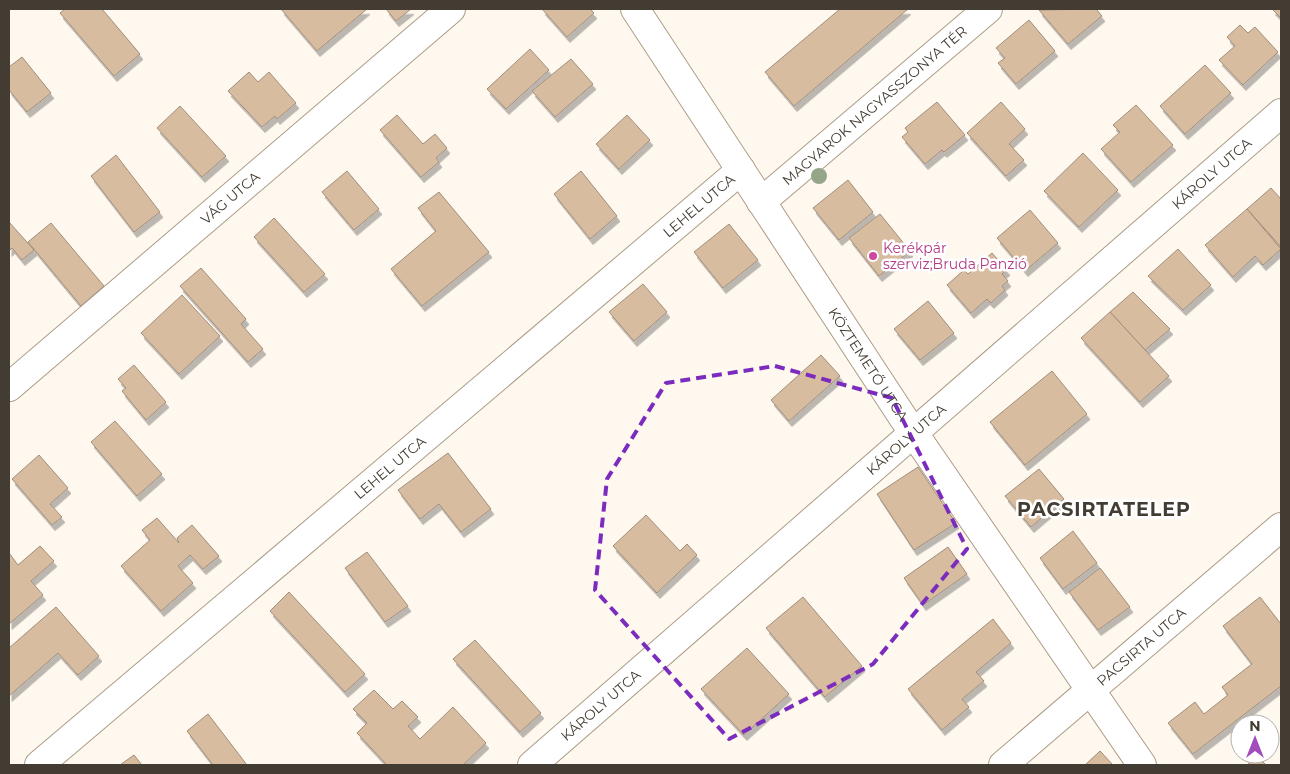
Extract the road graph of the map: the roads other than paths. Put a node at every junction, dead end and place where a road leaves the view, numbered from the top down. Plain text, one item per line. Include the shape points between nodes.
1 (451, 9) edge
2 (635, 9) edge
3 (988, 9) edge
4 (1281, 113) edge
5 (740, 170) junction
6 (761, 202) junction
7 (9, 387) edge
8 (914, 434) junction
9 (1281, 527) edge
10 (1091, 689) junction
11 (39, 765) edge
12 (532, 765) edge
13 (1003, 765) edge
14 (1142, 765) edge

1 - 7 street, VÁG UTCA
2 - 5 street, KÖZTEMETŐ UTCA
3 - 6 street, MAGYAROK NAGYASSZONYA TÉR
4 - 8 street, KÁROLY UTCA
5 - 6 street, KÖZTEMETŐ UTCA
5 - 11 street, LEHEL UTCA
6 - 8 street, KÖZTEMETŐ UTCA
8 - 10 street, KÖZTEMETŐ UTCA
8 - 12 street, KÁROLY UTCA
9 - 10 street, PACSIRTA UTCA
10 - 13 street, PACSIRTA UTCA
10 - 14 street, KÖZTEMETŐ UTCA

